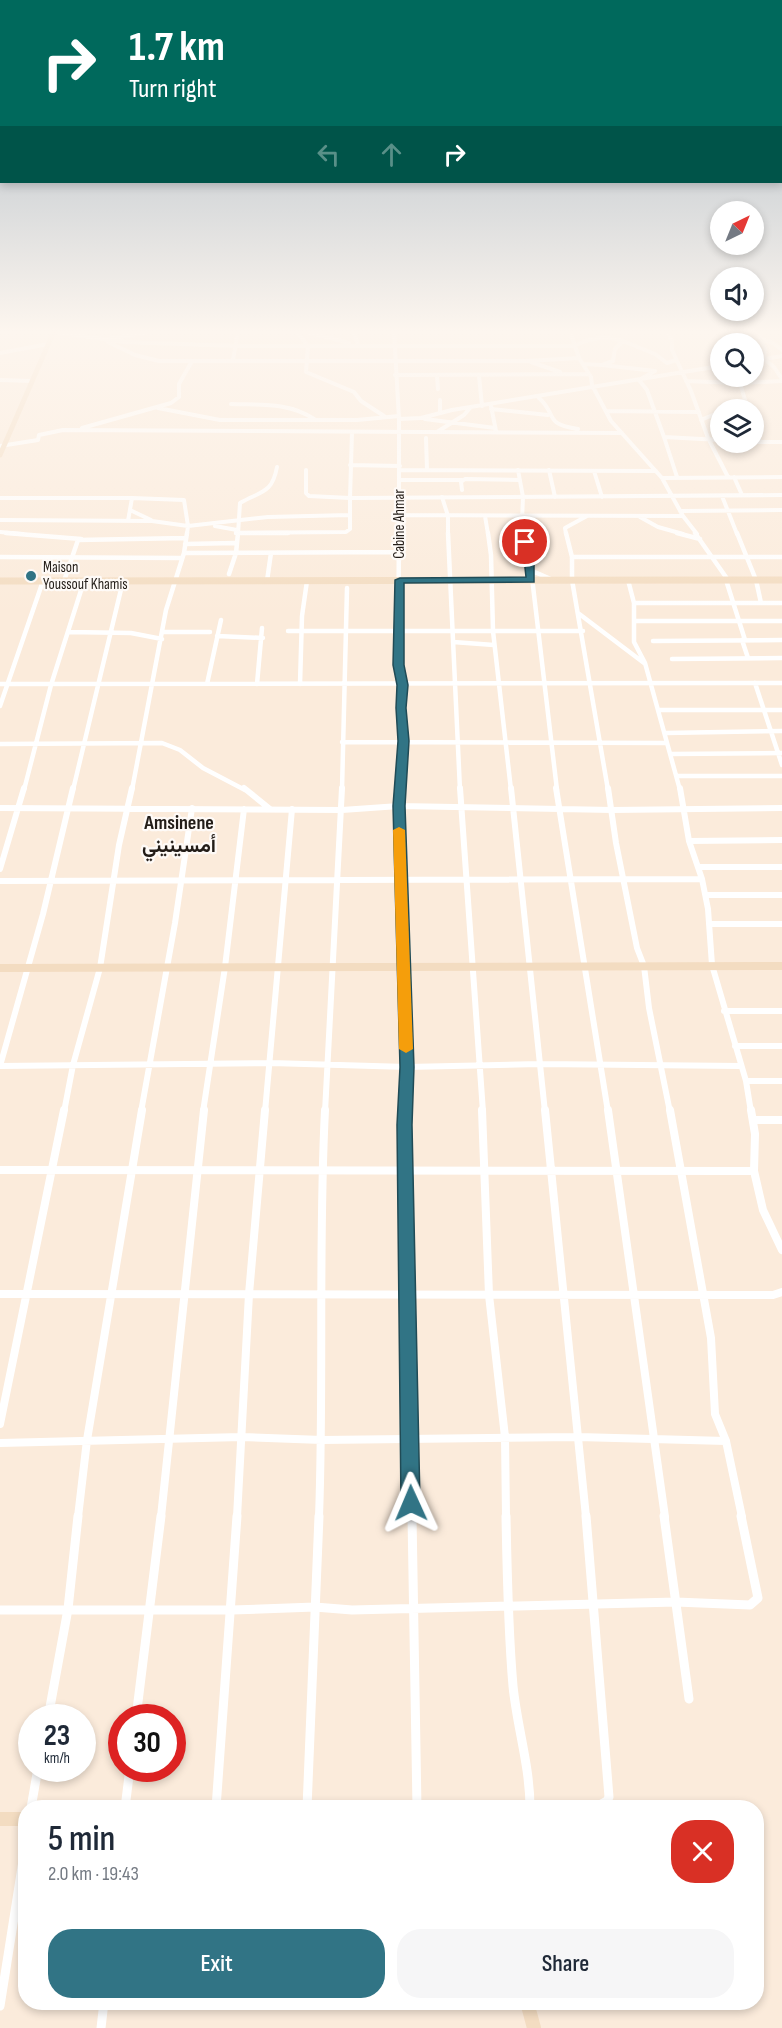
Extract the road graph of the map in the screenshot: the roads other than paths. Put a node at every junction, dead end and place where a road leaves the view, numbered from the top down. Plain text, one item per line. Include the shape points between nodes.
1 (11, 426) edge
2 (92, 426) edge
3 (399, 426) edge
4 (444, 426) edge
5 (465, 426) edge
6 (495, 426) edge
7 (564, 426) edge
8 (615, 426) edge
9 (660, 426) edge
10 (703, 426) edge
11 (76, 430) junction
12 (496, 430) junction
13 (352, 432) junction
14 (399, 432) junction
15 (437, 432) junction
16 (596, 432) junction
17 (622, 433) junction
18 (664, 437) junction
19 (426, 438) dead end
20 (708, 438) junction
21 (764, 442) edge
22 (782, 442) edge
23 (2, 445) edge
24 (0, 455) edge
25 (350, 465) junction
26 (277, 467) dead end
27 (400, 468) junction
28 (306, 470) dead end
29 (427, 470) junction
30 (518, 470) junction
31 (549, 470) junction
32 (594, 471) junction
33 (656, 471) junction
34 (662, 477) junction
35 (676, 477) junction
36 (731, 477) junction
37 (782, 477) edge
38 (400, 480) junction
39 (462, 480) junction
40 (520, 480) junction
41 (462, 490) dead end
42 (742, 495) junction
43 (782, 495) edge
44 (673, 496) junction
45 (722, 496) junction
46 (442, 497) junction
47 (523, 497) junction
48 (555, 497) junction
49 (602, 497) junction
50 (0, 498) edge
51 (132, 498) junction
52 (350, 498) junction
53 (398, 498) junction
54 (130, 510) junction
55 (782, 510) edge
56 (680, 511) junction
57 (729, 511) junction
58 (399, 514) junction
59 (522, 515) junction
60 (561, 515) junction
61 (588, 515) junction
62 (350, 516) junction
63 (448, 516) junction
64 (485, 516) junction
65 (639, 516) junction
66 (683, 516) junction
67 (0, 520) edge
68 (128, 521) junction
69 (152, 521) junction
70 (237, 522) junction
71 (212, 524) junction
72 (188, 526) junction
73 (565, 528) junction
74 (0, 532) edge
75 (236, 532) junction
76 (82, 539) junction
77 (701, 539) junction
78 (186, 541) junction
79 (235, 543) dead end
80 (398, 552) junction
81 (184, 553) junction
82 (236, 553) junction
83 (271, 553) junction
84 (712, 555) junction
85 (0, 557) edge
86 (572, 557) junction
87 (746, 557) junction
88 (782, 557) edge
89 (74, 558) junction
90 (182, 558) junction
91 (530, 570) junction
92 (229, 574) dead end
93 (400, 580) junction
94 (448, 580) junction
95 (490, 580) junction
96 (531, 580) junction
97 (554, 580) junction
98 (572, 580) junction
99 (628, 580) junction
100 (727, 580) junction
101 (756, 580) junction
102 (782, 580) edge
103 (0, 581) edge
104 (43, 581) junction
105 (64, 581) junction
106 (84, 581) junction
107 (123, 581) junction
108 (175, 581) junction
109 (267, 581) junction
110 (307, 581) junction
111 (347, 588) dead end
112 (634, 603) junction
113 (732, 603) junction
114 (761, 603) junction
115 (782, 603) edge
116 (578, 612) junction
117 (221, 620) dead end
118 (634, 621) junction
119 (738, 621) junction
120 (782, 621) edge
121 (262, 628) dead end
122 (398, 631) junction
123 (493, 631) junction
124 (537, 631) junction
125 (583, 631) junction
126 (68, 632) junction
127 (164, 632) junction
128 (210, 632) dead end
129 (288, 632) dead end
130 (301, 632) junction
131 (346, 632) junction
132 (453, 632) junction
133 (111, 634) junction
134 (217, 636) junction
135 (263, 638) junction
136 (162, 639) junction
137 (653, 640) dead end
138 (744, 640) junction
139 (782, 640) edge
140 (453, 642) junction
141 (494, 645) junction
142 (748, 658) junction
143 (782, 658) edge
144 (672, 659) dead end
145 (645, 663) junction
146 (755, 683) junction
147 (782, 683) edge
148 (3, 684) edge
149 (97, 684) junction
150 (152, 684) junction
151 (207, 684) junction
152 (257, 684) junction
153 (291, 684) junction
154 (300, 684) junction
155 (457, 684) junction
156 (500, 684) junction
157 (545, 684) junction
158 (591, 684) junction
159 (651, 684) junction
160 (51, 685) junction
161 (345, 685) junction
162 (402, 685) junction
163 (0, 706) edge
164 (658, 710) junction
165 (764, 710) junction
166 (782, 710) edge
167 (771, 731) junction
168 (782, 731) edge
169 (666, 733) junction
170 (403, 741) junction
171 (601, 741) junction
172 (342, 742) junction
173 (458, 742) junction
174 (506, 742) junction
175 (550, 742) junction
176 (141, 743) junction
177 (667, 743) junction
178 (0, 744) edge
179 (37, 744) junction
180 (83, 744) junction
181 (780, 753) edge
182 (671, 754) junction
183 (782, 765) edge
184 (678, 776) junction
185 (782, 776) edge
186 (399, 806) junction
187 (461, 807) junction
188 (0, 808) edge
189 (192, 808) junction
190 (512, 808) junction
191 (782, 808) edge
192 (18, 809) junction
193 (68, 809) junction
194 (244, 809) junction
195 (271, 809) junction
196 (292, 809) junction
197 (561, 809) junction
198 (684, 809) junction
199 (128, 810) junction
200 (342, 810) junction
201 (612, 810) junction
202 (782, 840) edge
203 (689, 841) junction
204 (699, 867) junction
205 (782, 867) edge
206 (0, 869) edge
207 (401, 879) junction
208 (466, 879) junction
209 (520, 879) junction
210 (572, 879) junction
211 (623, 879) junction
212 (702, 879) junction
213 (0, 880) edge
214 (114, 880) junction
215 (181, 880) junction
216 (235, 880) junction
217 (286, 880) junction
218 (338, 880) junction
219 (50, 881) junction
220 (706, 895) junction
221 (782, 895) edge
222 (709, 924) junction
223 (782, 924) edge
224 (404, 965) junction
225 (474, 965) junction
226 (531, 965) junction
227 (585, 965) junction
228 (712, 965) junction
229 (644, 966) junction
230 (782, 966) edge
231 (167, 967) junction
232 (225, 967) junction
233 (279, 967) junction
234 (334, 967) junction
235 (0, 968) edge
236 (28, 968) junction
237 (100, 968) junction
238 (724, 1011) junction
239 (782, 1011) edge
240 (735, 1046) junction
241 (782, 1046) edge
242 (149, 1064) junction
243 (271, 1064) junction
244 (329, 1064) junction
245 (539, 1064) junction
246 (601, 1064) junction
247 (661, 1064) junction
248 (73, 1065) junction
249 (209, 1065) junction
250 (0, 1066) edge
251 (479, 1066) junction
252 (741, 1066) junction
253 (407, 1067) junction
254 (746, 1081) junction
255 (782, 1081) edge
256 (753, 1120) junction
257 (782, 1120) edge
258 (52, 1169) junction
259 (131, 1169) junction
260 (406, 1169) junction
261 (0, 1170) edge
262 (196, 1170) junction
263 (486, 1170) junction
264 (552, 1170) junction
265 (260, 1171) junction
266 (322, 1171) junction
267 (618, 1171) junction
268 (754, 1171) junction
269 (683, 1172) junction
270 (782, 1250) edge
271 (782, 1292) edge
272 (0, 1294) edge
273 (184, 1294) junction
274 (249, 1294) junction
275 (320, 1294) junction
276 (489, 1294) junction
277 (27, 1295) junction
278 (407, 1295) junction
279 (110, 1296) junction
280 (565, 1296) junction
281 (634, 1296) junction
282 (704, 1296) junction
283 (0, 1424) edge
284 (242, 1437) junction
285 (505, 1437) junction
286 (578, 1437) junction
287 (171, 1438) junction
288 (654, 1438) junction
289 (87, 1440) junction
290 (322, 1440) junction
291 (410, 1440) junction
292 (726, 1441) junction
293 (0, 1443) edge
294 (676, 1602) junction
295 (595, 1604) junction
296 (315, 1607) junction
297 (508, 1607) junction
298 (68, 1609) junction
299 (150, 1609) junction
300 (412, 1609) junction
301 (0, 1610) edge
302 (232, 1610) junction
303 (689, 1699) dead end
304 (51, 1704) edge
305 (138, 1704) edge
306 (36, 1782) edge
307 (128, 1782) edge
308 (32, 1800) edge
309 (126, 1800) edge
310 (217, 1800) edge
311 (307, 1800) edge
312 (417, 1800) edge
313 (530, 1800) edge
314 (606, 1800) edge
315 (0, 1819) edge
316 (18, 1819) edge
317 (18, 1892) edge
318 (0, 2006) edge
319 (103, 2010) edge
320 (529, 2010) edge
321 (101, 2028) edge
322 (534, 2028) edge

1 - 23 street
2 - 11 street
3 - 14 street, Cabine Ahmar
4 - 15 street
5 - 12 street
6 - 12 street
7 - 16 street
8 - 17 street
9 - 18 street
10 - 20 street
11 - 13 street
11 - 23 street via 56,430 39,435 38,440
12 - 15 street
12 - 16 street
13 - 14 street
13 - 25 street
14 - 15 street
14 - 27 street, Cabine Ahmar
16 - 17 street
17 - 33 street
18 - 20 street
18 - 35 street
19 - 29 street
20 - 36 street
21 - 22 street
23 - 24 street
25 - 27 street
25 - 52 street
26 - 70 street via 276,478 265,493 240,503
27 - 29 street
27 - 38 street, Cabine Ahmar
28 - 52 street via 309,496
29 - 30 street
30 - 31 street
30 - 40 street
31 - 32 street
31 - 48 street
32 - 33 street
32 - 49 street
33 - 34 street
34 - 35 street
34 - 44 street
35 - 36 street
36 - 37 street
36 - 42 street
38 - 39 street
38 - 53 street, Cabine Ahmar
39 - 40 street
39 - 41 street
40 - 47 street
42 - 43 street
42 - 45 street
44 - 45 street
44 - 49 street
44 - 56 street
45 - 57 street
46 - 47 street
46 - 53 street
46 - 63 street
47 - 48 street
47 - 59 street
48 - 49 street
50 - 51 street
51 - 54 street
51 - 72 street via 184,500
52 - 53 street
52 - 62 street
53 - 58 street, Cabine Ahmar
54 - 68 street
54 - 69 street
55 - 57 street
56 - 57 street
56 - 66 street
57 - 87 street
58 - 63 street
58 - 80 street, Cabine Ahmar
59 - 60 street
59 - 64 street
59 - 91 street
60 - 61 street
60 - 73 street
61 - 65 street
61 - 73 street
62 - 70 street via 268,517
62 - 75 street via 350,529 346,532
63 - 64 street
63 - 94 street
64 - 95 street
65 - 66 street
65 - 77 street via 658,527
66 - 77 street
67 - 68 street
68 - 69 street
69 - 72 street
70 - 71 street
70 - 75 street
71 - 72 street
71 - 75 street
72 - 78 street
73 - 86 street
74 - 76 street
75 - 82 street
76 - 78 street
76 - 89 street via 76,541
77 - 84 street
78 - 79 street
78 - 81 street
80 - 83 street
80 - 93 street, Cabine Ahmar
81 - 82 street
81 - 90 street
82 - 83 street
82 - 92 street
83 - 109 street
84 - 86 street
84 - 87 street
84 - 100 street
85 - 89 street
86 - 98 street
87 - 88 street
87 - 101 street
89 - 90 street
89 - 105 street
90 - 108 street
91 - 96 street
91 - 97 street
93 - 94 street
93 - 110 street
93 - 122 street, Cabine Ahmar
94 - 95 street
94 - 132 street
95 - 96 street
95 - 123 street
96 - 97 street
96 - 124 street
97 - 98 street
98 - 99 street
98 - 116 street
99 - 100 street
99 - 112 street
100 - 101 street
100 - 113 street
101 - 102 street
101 - 114 street
103 - 104 street
104 - 105 street
104 - 148 street
105 - 106 street
106 - 107 street
106 - 126 street
107 - 108 street
107 - 133 street
108 - 109 street
108 - 127 street
109 - 110 street
110 - 130 street
111 - 131 street
112 - 113 street
112 - 118 street
113 - 114 street
113 - 119 street
114 - 115 street
116 - 125 street
116 - 145 street
117 - 134 street
118 - 119 street
118 - 145 street via 634,642
119 - 120 street
119 - 138 street
121 - 135 street
122 - 131 street
122 - 132 street
122 - 162 street, Cabine Ahmar
123 - 124 street
123 - 132 street
123 - 141 street
124 - 125 street
124 - 157 street
125 - 158 street
126 - 133 street
126 - 160 street
127 - 128 street
127 - 136 street
129 - 130 street
130 - 131 street
130 - 154 street
131 - 161 street
132 - 140 street
133 - 136 street via 143,634
133 - 149 street
134 - 135 street
134 - 151 street
135 - 152 street
136 - 150 street
137 - 138 street
138 - 139 street
138 - 142 street
140 - 141 street
140 - 155 street
141 - 156 street
142 - 143 street
142 - 144 street
145 - 159 street
146 - 147 street
146 - 159 street
146 - 165 street
148 - 160 street
148 - 163 street
149 - 150 street
149 - 160 street
149 - 180 street
150 - 151 street
150 - 176 street
151 - 152 street
152 - 153 street
153 - 154 street
153 - 161 street
154 - 161 street
155 - 156 street
155 - 162 street
155 - 173 street
156 - 157 street
156 - 174 street
157 - 158 street
157 - 175 street
158 - 159 street
158 - 171 street
159 - 164 street
160 - 179 street
161 - 162 street
161 - 172 street
162 - 170 street, Cabine Ahmar
164 - 165 street
164 - 169 street
165 - 166 street
165 - 167 street
167 - 168 street
167 - 169 street
167 - 181 street
169 - 177 street
170 - 172 street
170 - 173 street
170 - 186 street, Cabine Ahmar
171 - 175 street
171 - 177 street
171 - 201 street
172 - 200 street
173 - 174 street
173 - 187 street
174 - 175 street
174 - 190 street
175 - 197 street
176 - 180 street
176 - 195 street via 162,743 180,750
176 - 199 street
177 - 182 street
178 - 179 street
179 - 180 street
179 - 192 street
180 - 193 street
181 - 182 street
181 - 183 street
182 - 184 street
184 - 185 street
184 - 198 street
186 - 187 street
186 - 200 street
186 - 207 street, Cabine Ahmar
187 - 190 street
187 - 208 street
188 - 192 street
189 - 194 street
189 - 199 street
189 - 215 street
190 - 197 street
190 - 209 street
191 - 198 street
192 - 193 street
192 - 206 street
193 - 199 street
193 - 219 street
194 - 195 street
194 - 216 street
195 - 196 street
196 - 200 street
196 - 217 street
197 - 201 street
197 - 210 street
198 - 201 street
198 - 203 street
199 - 214 street
200 - 218 street
201 - 211 street
202 - 203 street
203 - 204 street
204 - 205 street
204 - 212 street
207 - 208 street
207 - 218 street
207 - 224 street, Cabine Ahmar
208 - 209 street
208 - 225 street
209 - 210 street
209 - 226 street
210 - 211 street
210 - 227 street
211 - 212 street
211 - 229 street
212 - 220 street
213 - 219 street
214 - 215 street
214 - 219 street
214 - 237 street
215 - 216 street
215 - 231 street
216 - 217 street
216 - 232 street
217 - 218 street
217 - 233 street
218 - 234 street
219 - 236 street
220 - 221 street
220 - 222 street
222 - 223 street
222 - 228 street
224 - 225 street
224 - 234 street
224 - 253 street, Cabine Ahmar
225 - 226 street
225 - 251 street
226 - 227 street
226 - 245 street
227 - 229 street
227 - 246 street
228 - 229 street
228 - 230 street
228 - 238 street
229 - 247 street
231 - 232 street
231 - 237 street
231 - 242 street
232 - 233 street
232 - 249 street
233 - 234 street
233 - 243 street
234 - 244 street
235 - 236 street
236 - 237 street
236 - 250 street
237 - 248 street
238 - 239 street
238 - 240 street
240 - 241 street
240 - 252 street
242 - 248 street
242 - 249 street
242 - 259 street
243 - 244 street
243 - 249 street
243 - 265 street
244 - 253 street
244 - 266 street
245 - 246 street
245 - 251 street
245 - 264 street
246 - 247 street
246 - 267 street
247 - 252 street
247 - 269 street
248 - 250 street
248 - 258 street
249 - 262 street
251 - 253 street
251 - 263 street
252 - 254 street
253 - 260 street, Cabine Ahmar
254 - 255 street
254 - 256 street
256 - 257 street
256 - 268 street
258 - 259 street
258 - 261 street
258 - 277 street
259 - 262 street
259 - 279 street
260 - 263 street
260 - 266 street
260 - 278 street, Cabine Ahmar
262 - 265 street
262 - 273 street
263 - 264 street
263 - 276 street
264 - 267 street
264 - 280 street
265 - 266 street
265 - 274 street
266 - 275 street
267 - 269 street
267 - 281 street
268 - 269 street
268 - 270 street via 763,1210
269 - 282 street
271 - 282 street
272 - 277 street
273 - 274 street
273 - 279 street
273 - 287 street
274 - 275 street
274 - 284 street
275 - 278 street
275 - 290 street
276 - 278 street
276 - 280 street
276 - 285 street
277 - 279 street
277 - 283 street
278 - 291 street, Cabine Ahmar
279 - 289 street
280 - 281 street
280 - 286 street
281 - 282 street
281 - 288 street
282 - 292 street via 711,1338 715,1414
284 - 287 street
284 - 290 street
284 - 302 street
285 - 286 street
285 - 291 street
285 - 297 street
286 - 288 street
286 - 295 street via 588,1565
287 - 289 street
287 - 299 street
288 - 292 street
288 - 294 street
289 - 293 street
289 - 298 street
290 - 291 street
290 - 296 street
291 - 300 street, Cabine Ahmar
292 - 294 street via 758,1598 750,1605
294 - 295 street
294 - 303 street
295 - 297 street
295 - 314 street via 609,1797
296 - 300 street
296 - 302 street
296 - 311 street
297 - 300 street
297 - 313 street via 513,1688
298 - 299 street
298 - 301 street
298 - 304 street
299 - 302 street
299 - 305 street
300 - 312 street, Cabine Ahmar
302 - 310 street
306 - 308 street
307 - 309 street
315 - 316 street
317 - 318 street
319 - 321 street
320 - 322 street

